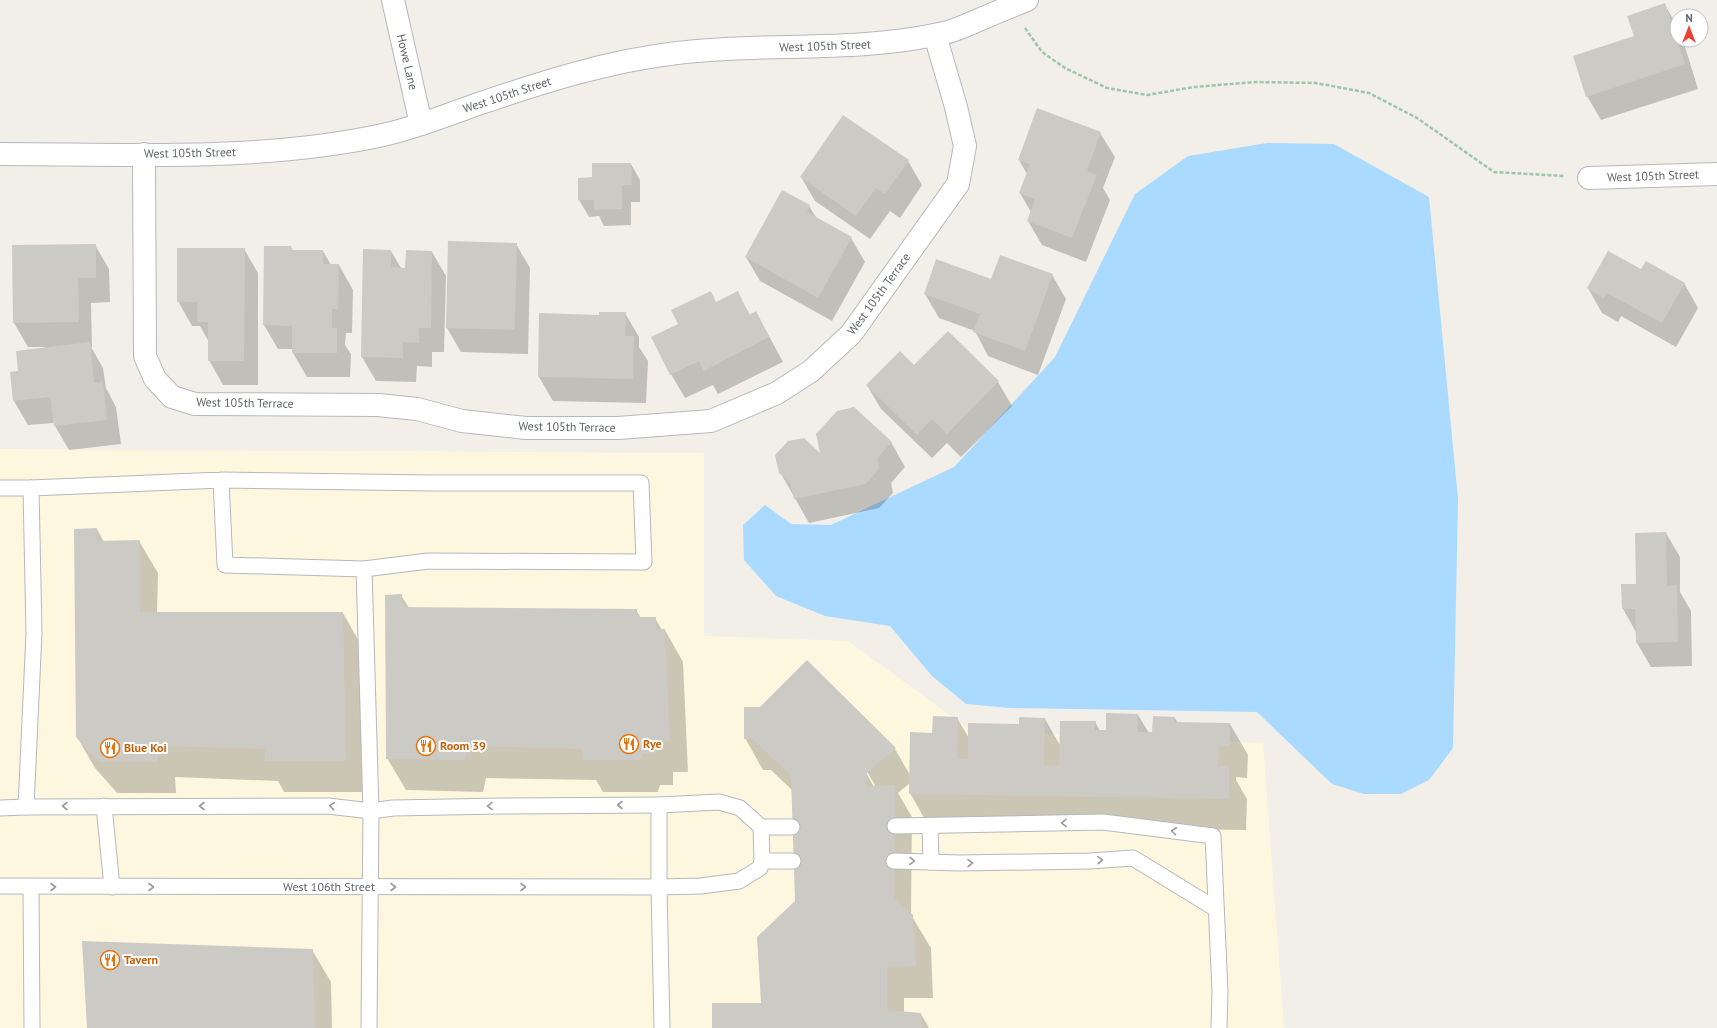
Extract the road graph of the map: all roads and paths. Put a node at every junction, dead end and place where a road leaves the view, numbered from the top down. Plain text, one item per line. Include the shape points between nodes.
1 (393, 0) edge
2 (1018, 4) edge
3 (935, 35) junction
4 (421, 124) junction
5 (0, 154) edge
6 (144, 154) junction
7 (1717, 174) edge
8 (1589, 178) joint
9 (221, 480) junction
10 (0, 488) edge
11 (30, 488) junction
12 (364, 569) junction
13 (659, 805) junction
14 (104, 806) junction
15 (26, 807) junction
16 (0, 808) edge
17 (371, 811) junction
18 (895, 826) dead end
19 (930, 826) junction
20 (761, 827) junction
21 (792, 827) dead end
22 (762, 861) junction
23 (793, 861) dead end
24 (894, 861) dead end
25 (931, 862) junction
26 (0, 886) edge
27 (31, 886) junction
28 (658, 886) junction
29 (112, 887) junction
30 (371, 887) junction
31 (1216, 909) junction
32 (32, 1028) edge
33 (369, 1028) edge
34 (662, 1028) edge
35 (1219, 1028) edge

1 - 4 street, Howe Lane
2 - 3 street, West 105th Street
2 - 8 path via 1042,52 1065,68 1106,88 1147,95 1194,87 1256,82 1316,83 1369,93 1417,118 1494,172
3 - 4 street, West 105th Street via 866,45 678,52 626,61 550,80
3 - 6 street, West 105th Terrace via 965,146 958,184 851,334 811,371 776,393 711,421 618,428 526,428 462,421 417,409 378,405 195,404 172,397 155,379 145,356
4 - 6 street, West 105th Street via 385,135 295,149 204,155
5 - 6 street, West 105th Street
7 - 8 street, West 105th Street
9 - 11 lane
9 - 12 lane via 225,565
9 - 12 lane via 641,483 644,562 428,561
10 - 11 lane
11 - 15 lane via 34,633
12 - 17 lane
13 -> 17 lane via 487,806 393,808
13 - 20 lane via 719,802 740,808
13 - 28 lane
14 -> 15 lane
17 -> 14 lane via 328,806
14 - 29 lane
15 - 16 lane
17 - 30 lane
18 - 19 lane
19 - 25 lane
31 -> 19 lane via 1213,836 1103,822
20 - 21 lane
20 - 22 lane
22 - 23 lane
22 - 28 lane, West 106th Street via 760,868 739,881 701,886
24 -> 25 lane
25 -> 31 lane via 1090,861 1133,858
26 - 27 lane, West 106th Street
27 -> 29 lane, West 106th Street
27 - 32 lane
30 -> 28 lane, West 106th Street
28 - 34 lane
29 -> 30 lane, West 106th Street
30 - 33 lane
31 - 35 lane

